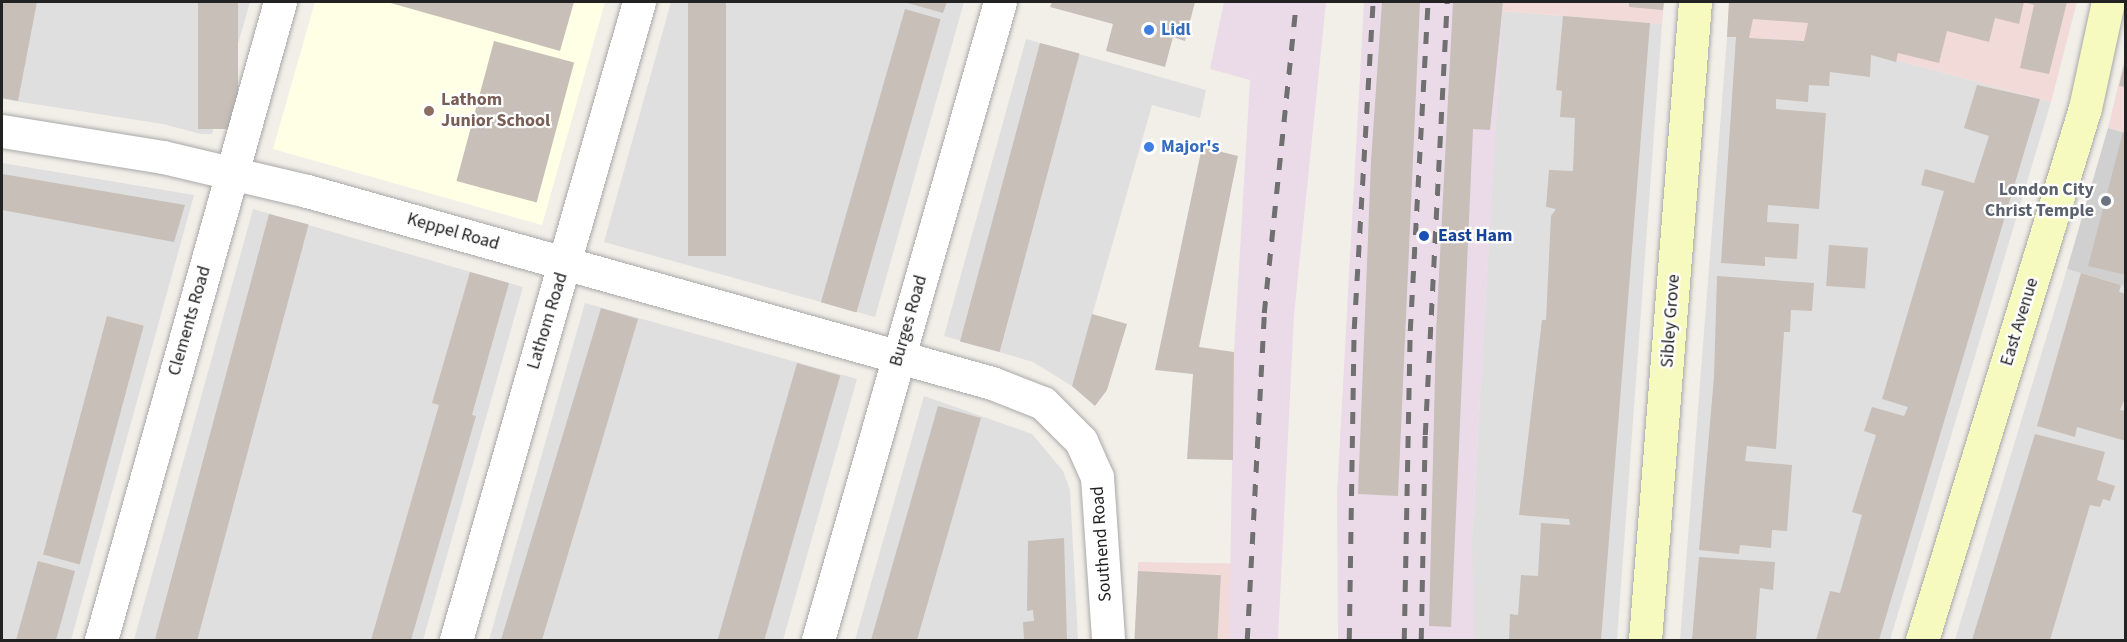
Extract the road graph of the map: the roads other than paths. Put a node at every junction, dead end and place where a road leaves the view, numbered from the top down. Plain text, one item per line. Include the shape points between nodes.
1 (280, 2) edge
2 (639, 2) edge
3 (1000, 2) edge
4 (1695, 2) edge
5 (2108, 2) edge
6 (2, 131) edge
7 (231, 174) junction
8 (565, 264) junction
9 (899, 357) junction
10 (101, 640) edge
11 (456, 640) edge
12 (818, 640) edge
13 (1108, 640) edge
14 (1645, 640) edge
15 (1922, 640) edge

1 - 7 street, Clements Road
2 - 8 street, Lathom Road
3 - 9 street, Burges Road
4 - 14 main road, Sibley Grove
5 - 15 main road, East Avenue via 2084,111
6 - 7 street, Keppel Road via 163,157
7 - 8 street, Keppel Road
7 - 10 street, Clements Road
8 - 9 street, Keppel Road
8 - 11 street, Lathom Road
9 - 12 street, Burges Road
9 - 13 street, Southend Road via 992,383 1042,403 1081,441 1097,477

